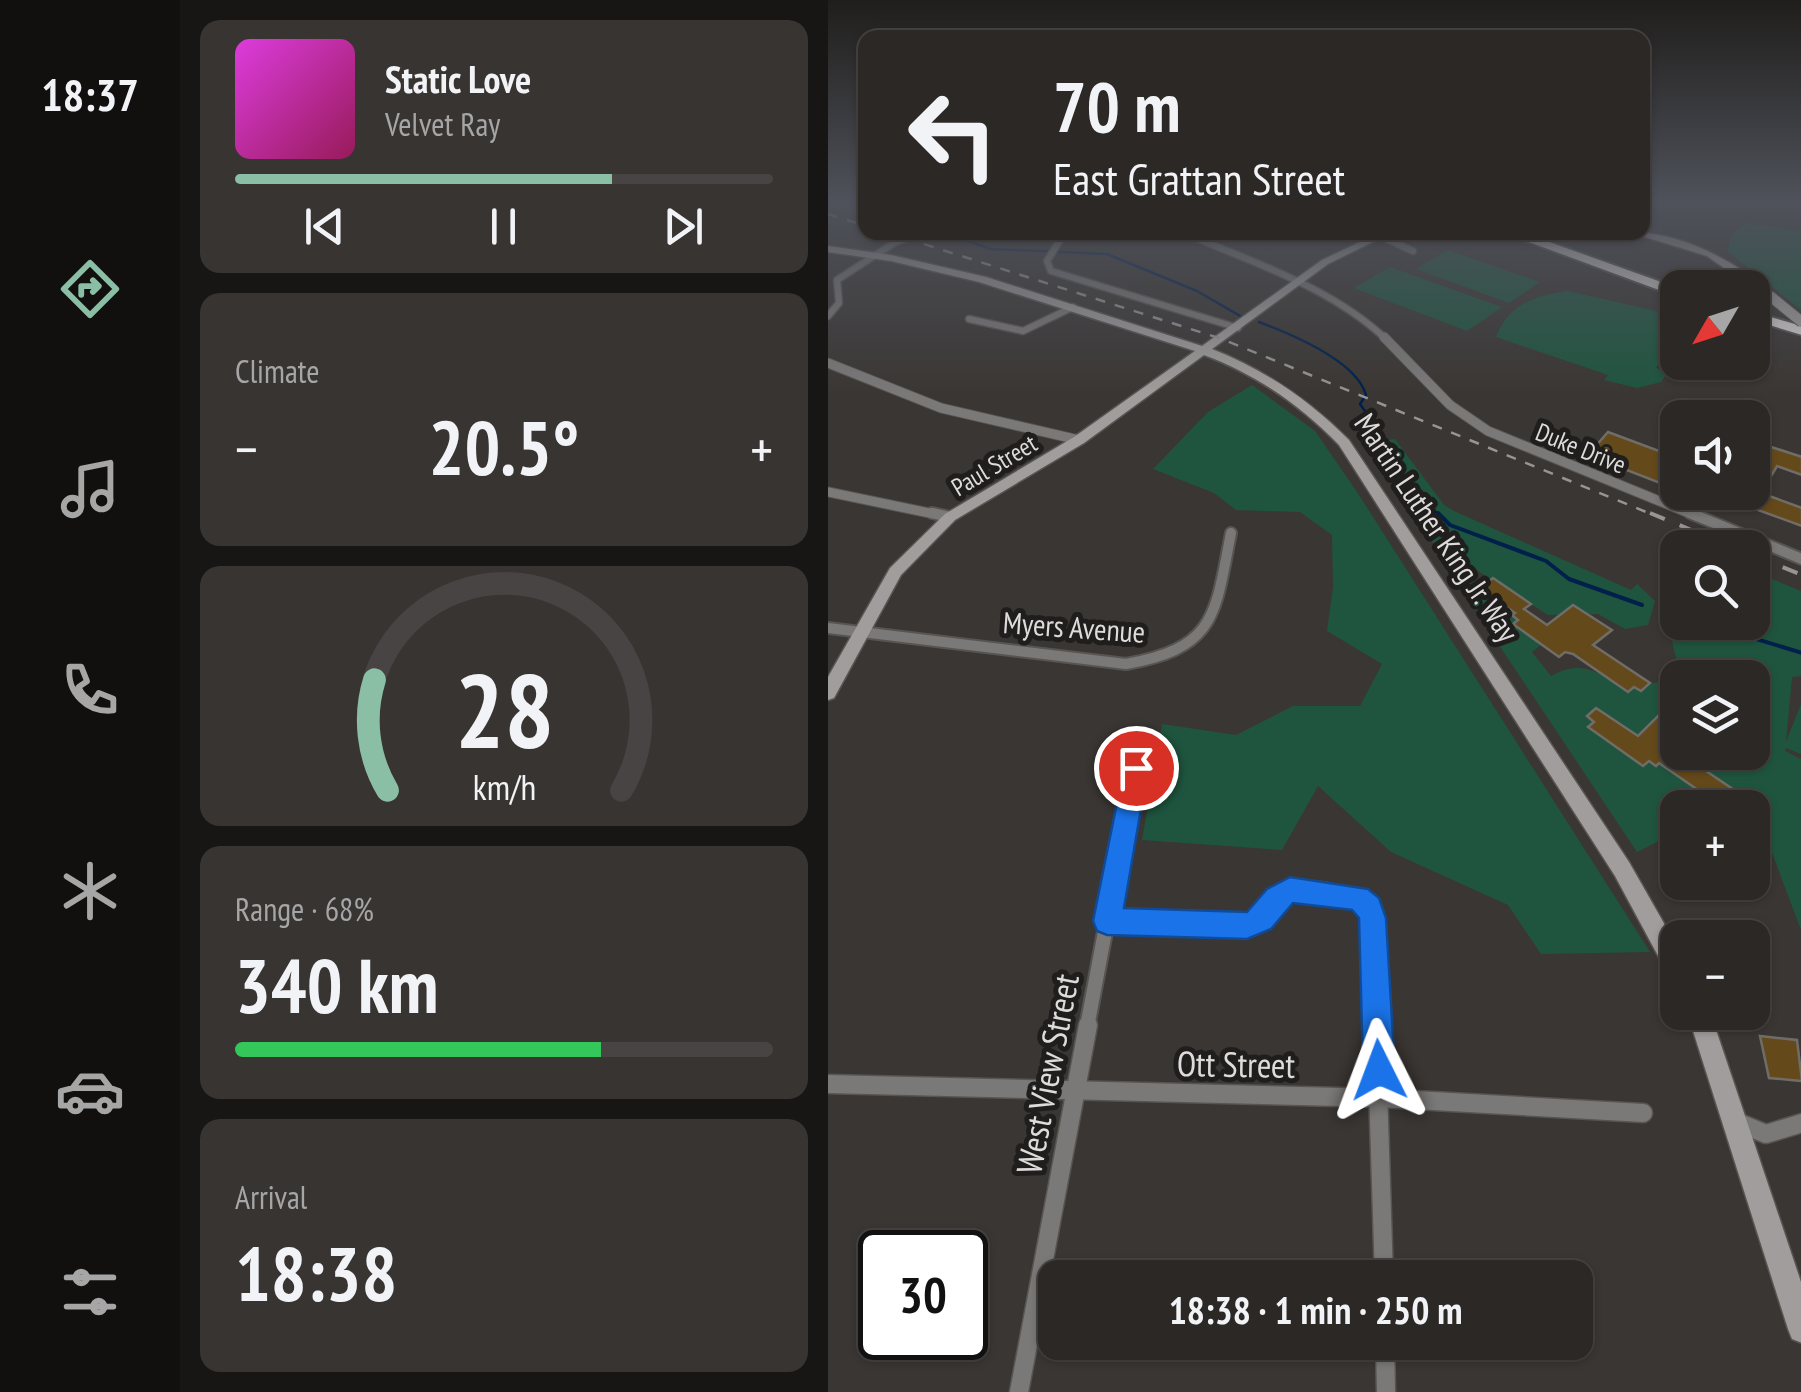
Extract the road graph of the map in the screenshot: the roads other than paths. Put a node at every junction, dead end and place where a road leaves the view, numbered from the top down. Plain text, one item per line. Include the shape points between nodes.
1 (860, 265) edge
2 (932, 265) edge
3 (1051, 265) edge
4 (1256, 265) edge
5 (1321, 265) edge
6 (1600, 265) edge
7 (1633, 265) edge
8 (1729, 265) edge
9 (1660, 275) edge
10 (1296, 283) junction
11 (1660, 287) edge
12 (1074, 307) junction
13 (1770, 310) edge
14 (828, 316) edge
15 (969, 319) dead end
16 (1802, 320) edge
17 (1770, 321) edge
18 (1238, 328) junction
19 (1802, 330) edge
20 (1205, 352) junction
21 (828, 364) edge
22 (1079, 440) junction
23 (828, 492) edge
24 (950, 517) junction
25 (1230, 533) dead end
26 (1802, 558) edge
27 (828, 628) edge
28 (860, 631) junction
29 (828, 693) edge
30 (1136, 768) dead end
31 (1107, 921) junction
32 (1660, 938) edge
33 (1704, 1030) edge
34 (828, 1084) edge
35 (1076, 1090) junction
36 (1380, 1098) junction
37 (1642, 1113) dead end
38 (1737, 1122) junction
39 (1802, 1123) edge
40 (1384, 1260) edge
41 (1802, 1329) edge
42 (1385, 1360) edge
43 (1019, 1392) edge
44 (1386, 1392) edge

1 - 14 street via 837,280 839,303
2 - 12 main road, Martin Luther King Jr. Way
3 - 18 street via 1051,272
4 - 10 street, Duke Drive
5 - 10 main road, Paul Street
6 - 11 highway
7 - 9 highway
8 - 16 main road, bridge
10 - 18 main road, Paul Street
10 - 26 street, Duke Drive via 1376,329 1444,404 1472,422
12 - 15 street via 1012,334
12 - 20 main road, Martin Luther King Jr. Way
13 - 16 highway
17 - 19 highway
18 - 20 main road, Paul Street
20 - 22 main road, Paul Street
20 - 32 main road, Martin Luther King Jr. Way via 1284,391 1344,443
21 - 22 street via 942,408
22 - 24 main road, Paul Street
23 - 24 street
24 - 28 main road, Paul Street via 895,572
25 - 28 street, Myers Avenue via 1212,621 1189,647 1161,660 1126,664
27 - 28 street, Myers Avenue
28 - 29 main road, Paul Street
30 - 31 street, West View Street
31 - 35 street, West View Street
31 - 36 street via 1247,926 1262,920 1290,890 1358,898 1372,918
33 - 38 main road
34 - 35 street, Ott Street
35 - 36 street, Ott Street
35 - 43 street, West View Street
36 - 37 street, Ott Street
36 - 40 street
38 - 39 street via 1766,1134
38 - 41 main road
42 - 44 street

